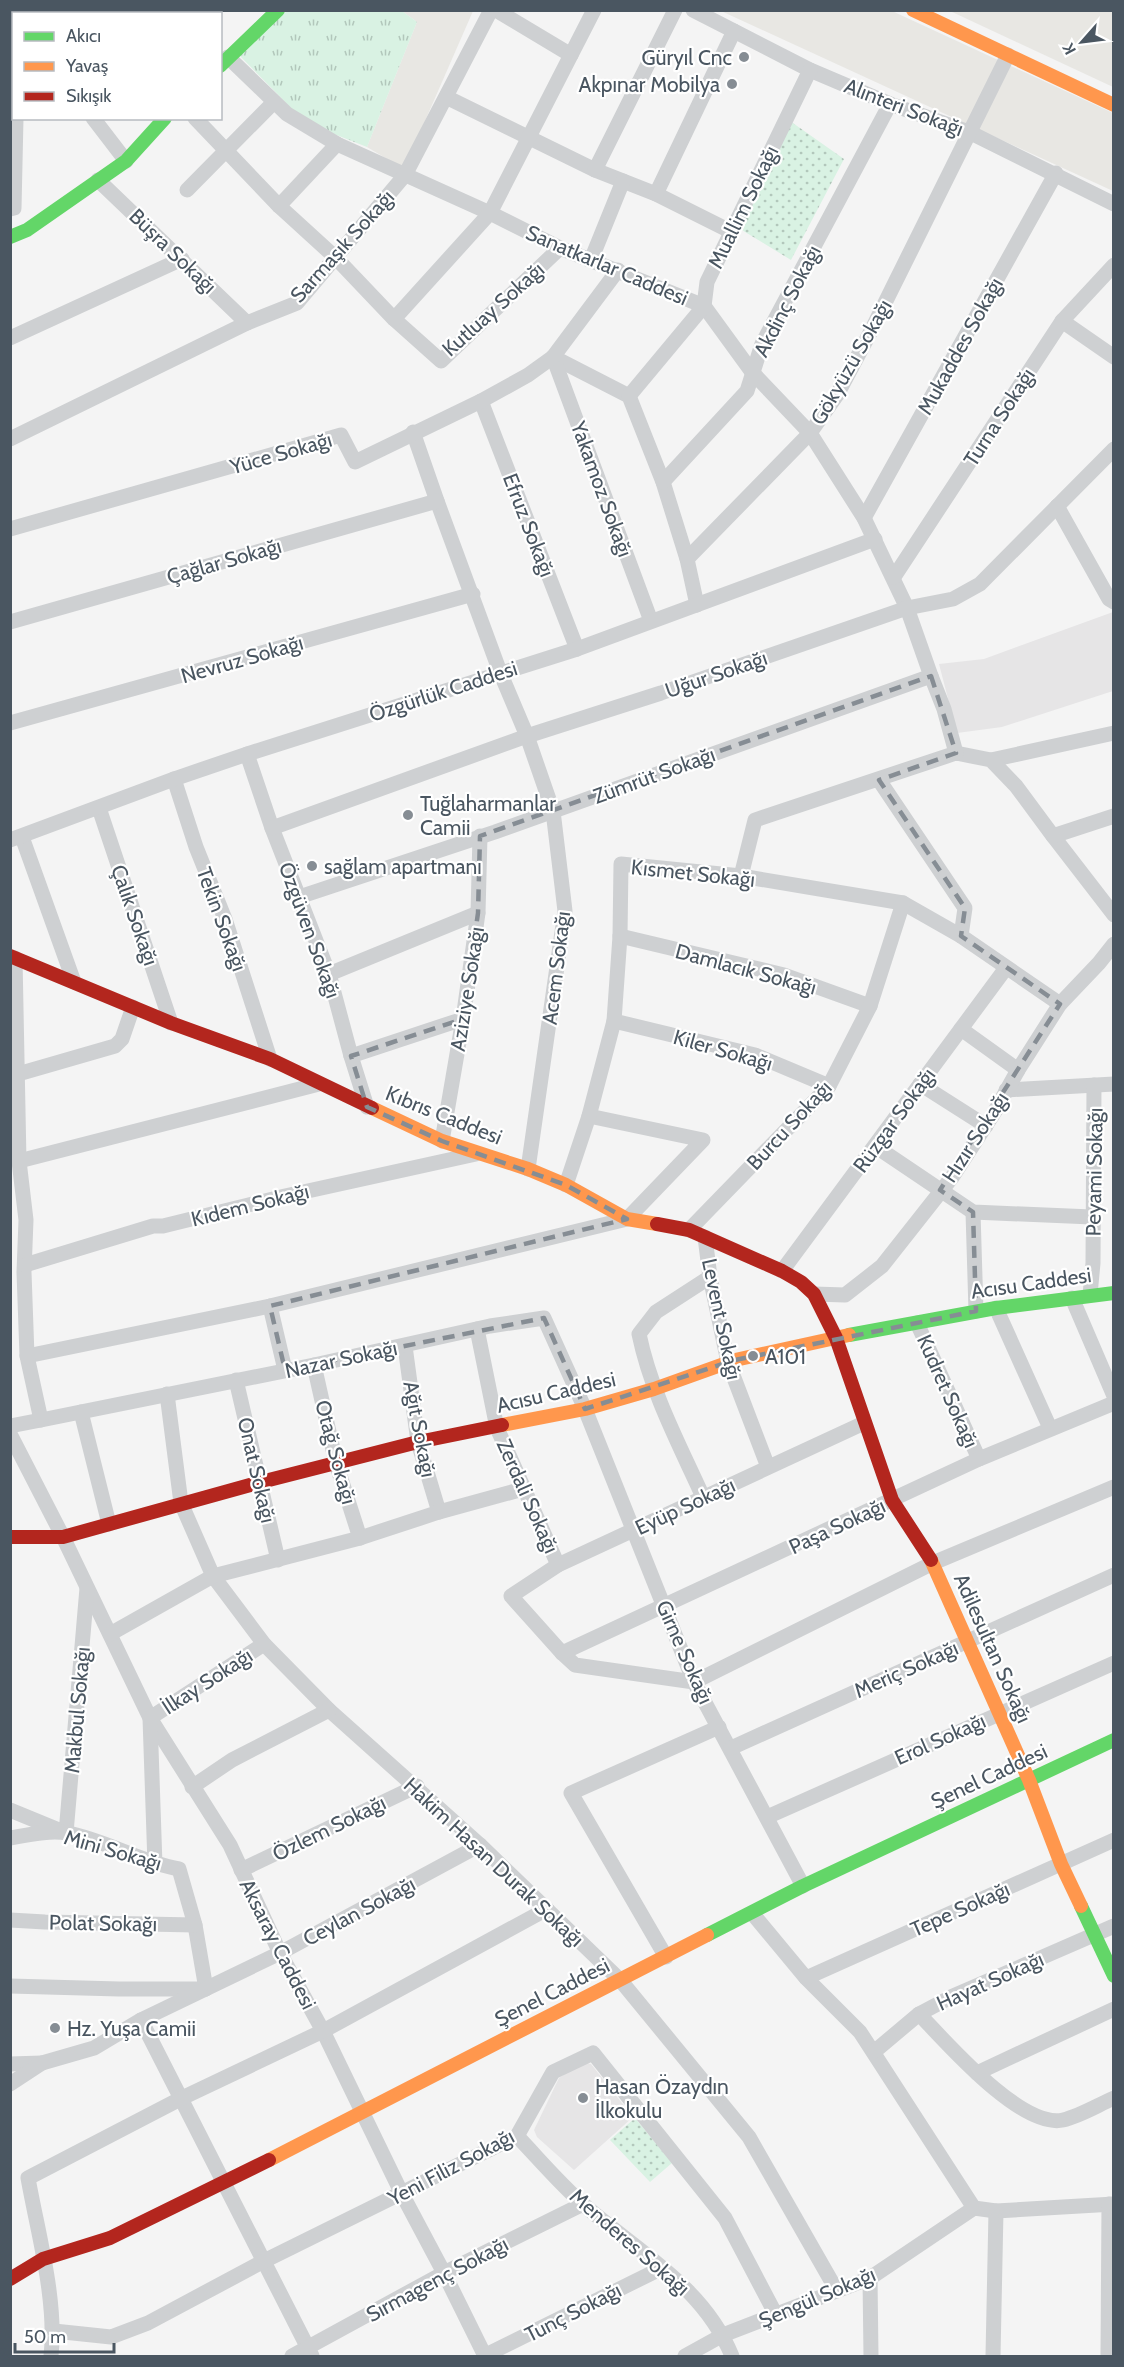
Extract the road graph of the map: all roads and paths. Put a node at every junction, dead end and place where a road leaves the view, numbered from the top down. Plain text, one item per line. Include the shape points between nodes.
1 (278, 10) edge
2 (494, 10) edge
3 (594, 10) edge
4 (675, 10) edge
5 (693, 10) edge
6 (913, 10) edge
7 (734, 31) junction
8 (571, 55) junction
9 (1008, 55) junction
10 (224, 62) edge
11 (810, 69) junction
12 (446, 97) junction
13 (273, 102) junction
14 (890, 104) junction
15 (1113, 105) edge
16 (16, 120) edge
17 (95, 120) edge
18 (161, 120) edge
19 (197, 120) edge
20 (969, 132) junction
21 (528, 138) junction
22 (337, 144) junction
23 (225, 150) junction
24 (126, 161) junction
25 (595, 170) junction
26 (1056, 173) junction
27 (405, 175) junction
28 (99, 180) junction
29 (623, 180) junction
30 (187, 190) dead end
31 (656, 194) junction
32 (1113, 204) edge
33 (279, 206) junction
34 (10, 209) edge
35 (490, 213) junction
36 (730, 231) junction
37 (10, 237) edge
38 (560, 248) junction
39 (336, 258) junction
40 (182, 259) junction
41 (591, 260) junction
42 (1113, 265) edge
43 (618, 270) junction
44 (704, 306) junction
45 (394, 319) junction
46 (1062, 321) junction
47 (247, 323) junction
48 (10, 338) edge
49 (553, 357) junction
50 (1113, 357) edge
51 (752, 372) junction
52 (629, 396) junction
53 (481, 401) junction
54 (413, 432) junction
55 (810, 433) junction
56 (10, 439) edge
57 (1113, 449) edge
58 (663, 482) junction
59 (437, 501) junction
60 (1057, 506) junction
61 (864, 518) junction
62 (10, 529) edge
63 (875, 539) junction
64 (687, 559) junction
65 (894, 577) junction
66 (473, 594) junction
67 (1113, 602) edge
68 (697, 604) junction
69 (908, 608) junction
70 (10, 621) edge
71 (651, 621) junction
72 (577, 649) junction
73 (500, 672) junction
74 (931, 676) junction
75 (10, 723) edge
76 (1113, 733) edge
77 (527, 736) junction
78 (956, 753) junction
79 (247, 754) junction
80 (991, 760) junction
81 (174, 779) junction
82 (879, 780) junction
83 (99, 808) junction
84 (553, 811) junction
85 (1113, 816) edge
86 (272, 828) junction
87 (480, 836) junction
88 (1053, 836) junction
89 (16, 839) edge
90 (741, 876) junction
91 (299, 897) junction
92 (903, 903) junction
93 (478, 913) junction
94 (1113, 915) edge
95 (620, 936) junction
96 (961, 936) junction
97 (1113, 944) edge
98 (13, 957) edge
99 (1106, 964) edge
100 (1006, 968) junction
101 (329, 974) junction
102 (74, 982) junction
103 (1060, 1004) junction
104 (870, 1006) junction
105 (133, 1007) junction
106 (463, 1019) junction
107 (614, 1021) junction
108 (171, 1023) junction
109 (961, 1029) junction
110 (351, 1056) junction
111 (270, 1059) junction
112 (1018, 1070) junction
113 (18, 1074) junction
114 (319, 1084) junction
115 (920, 1084) junction
116 (1094, 1084) junction
117 (1113, 1084) edge
118 (829, 1086) junction
119 (1006, 1090) junction
120 (368, 1107) junction
121 (590, 1116) junction
122 (986, 1126) junction
123 (442, 1141) junction
124 (875, 1146) junction
125 (477, 1153) junction
126 (20, 1161) junction
127 (528, 1169) junction
128 (566, 1185) junction
129 (940, 1190) junction
130 (973, 1212) junction
131 (10, 1215) edge
132 (1092, 1216) junction
133 (627, 1219) junction
134 (26, 1220) junction
135 (689, 1230) junction
136 (705, 1237) junction
137 (25, 1265) junction
138 (782, 1271) junction
139 (710, 1277) junction
140 (1113, 1293) edge
141 (814, 1294) junction
142 (1090, 1295) junction
143 (1072, 1298) junction
144 (270, 1305) junction
145 (996, 1308) junction
146 (976, 1311) junction
147 (917, 1323) junction
148 (477, 1329) junction
149 (836, 1338) junction
150 (405, 1346) junction
151 (27, 1356) junction
152 (728, 1362) junction
153 (314, 1365) junction
154 (285, 1370) junction
155 (236, 1380) junction
156 (654, 1389) junction
157 (166, 1394) junction
158 (1113, 1396) edge
159 (1113, 1403) edge
160 (585, 1409) junction
161 (81, 1412) junction
162 (41, 1420) junction
163 (864, 1423) junction
164 (10, 1426) edge
165 (497, 1428) junction
166 (1050, 1428) junction
167 (10, 1434) edge
168 (418, 1442) junction
169 (979, 1459) junction
170 (336, 1463) junction
171 (768, 1467) junction
172 (261, 1482) junction
173 (1113, 1487) edge
174 (523, 1489) junction
175 (703, 1497) junction
176 (892, 1500) junction
177 (182, 1503) junction
178 (439, 1512) junction
179 (109, 1524) junction
180 (634, 1530) junction
181 (63, 1537) junction
182 (10, 1538) edge
183 (360, 1538) junction
184 (278, 1560) junction
185 (933, 1563) junction
186 (558, 1565) junction
187 (1113, 1575) edge
188 (213, 1576) junction
189 (87, 1588) junction
190 (664, 1605) junction
191 (110, 1634) junction
192 (969, 1641) junction
193 (264, 1644) junction
194 (562, 1653) junction
195 (1113, 1663) edge
196 (694, 1682) junction
197 (329, 1710) junction
198 (998, 1713) junction
199 (150, 1718) junction
200 (719, 1728) junction
201 (1113, 1740) edge
202 (730, 1748) junction
203 (1029, 1780) junction
204 (417, 1786) junction
205 (192, 1787) junction
206 (10, 1810) edge
207 (767, 1817) junction
208 (66, 1833) junction
209 (10, 1838) edge
210 (1113, 1840) edge
211 (480, 1845) junction
212 (1061, 1864) junction
213 (155, 1865) junction
214 (241, 1870) junction
215 (803, 1886) junction
216 (547, 1909) junction
217 (752, 1913) junction
218 (10, 1920) edge
219 (195, 1925) junction
220 (1113, 1926) edge
221 (1094, 1935) junction
222 (279, 1953) junction
223 (666, 1957) junction
224 (1113, 1976) edge
225 (806, 1978) junction
226 (621, 1981) junction
227 (10, 1986) edge
228 (206, 1989) junction
229 (1113, 2008) edge
230 (919, 2014) junction
231 (141, 2020) junction
232 (323, 2031) junction
233 (875, 2051) junction
234 (42, 2063) junction
235 (10, 2064) edge
236 (977, 2073) junction
237 (10, 2084) edge
238 (182, 2098) junction
239 (1113, 2098) edge
240 (361, 2112) junction
241 (517, 2136) junction
242 (224, 2182) junction
243 (402, 2194) junction
244 (583, 2204) junction
245 (1111, 2204) edge
246 (974, 2208) junction
247 (996, 2211) junction
248 (43, 2259) junction
249 (264, 2261) junction
250 (662, 2268) junction
251 (444, 2273) junction
252 (870, 2278) junction
253 (10, 2279) edge
254 (837, 2291) junction
255 (777, 2315) junction
256 (54, 2331) junction
257 (723, 2336) junction
258 (310, 2352) edge
259 (51, 2356) edge
260 (292, 2356) edge
261 (485, 2356) edge
262 (685, 2356) edge
263 (732, 2356) edge
264 (871, 2356) edge
265 (993, 2356) edge
266 (1107, 2356) edge

1 - 10 street
2 - 8 street
2 - 12 street, Sarmaşık Sokağı
3 - 8 street
4 - 25 street
5 - 7 street, Alınteri Sokağı
6 - 9 street
7 - 11 street, Alınteri Sokağı
7 - 31 street
8 - 21 street
9 - 15 street
9 - 20 street, Gökyüzü Sokağı
10 - 13 street, Sanatkarlar Caddesi
11 - 14 street, Alınteri Sokağı
11 - 36 street, Muallim Sokağı
12 - 21 street
12 - 27 street, Sarmaşık Sokağı
13 - 22 street, Sanatkarlar Caddesi
13 - 23 street
14 - 20 street, Alınteri Sokağı
14 - 51 street, Akdinç Sokağı via 762,344
16 - 34 street via 14,208
17 - 24 street
18 - 24 street
19 - 23 street, Kutluay Sokağı
20 - 26 street, Alınteri Sokağı
20 - 55 street, Gökyüzü Sokağı via 870,333 837,395
21 - 25 street
21 - 35 street
22 - 27 street, Sanatkarlar Caddesi
22 - 33 street
23 - 30 street
23 - 33 street, Kutluay Sokağı
24 - 28 street
25 - 29 street
26 - 32 street, Alınteri Sokağı
26 - 61 street, Mukaddes Sokağı
27 - 35 street, Sanatkarlar Caddesi
27 - 39 street, Sarmaşık Sokağı
28 - 37 street via 27,230
28 - 40 street, Büşra Sokağı
29 - 31 street
29 - 41 street
31 - 36 street
33 - 39 street, Kutluay Sokağı
35 - 38 street, Sanatkarlar Caddesi
35 - 45 street
36 - 44 street, Muallim Sokağı via 707,282
38 - 41 street, Sanatkarlar Caddesi
38 - 45 street, Kutluay Sokağı via 441,361
39 - 45 street, Kutluay Sokağı
39 - 47 street, Sarmaşık Sokağı via 297,303
40 - 47 street, Büşra Sokağı
40 - 48 street
41 - 43 street, Sanatkarlar Caddesi
42 - 46 street, Turna Sokağı
43 - 44 street, Sanatkarlar Caddesi
43 - 49 street, Yüce Sokağı
44 - 51 street, Sanatkarlar Caddesi
44 - 52 street, Muallim Sokağı
46 - 50 street
46 - 65 street, Turna Sokağı
47 - 56 street, Sarmaşık Sokağı
49 - 52 street
49 - 53 street, Yüce Sokağı
49 - 71 street, Yakamoz Sokağı
51 - 55 street, Sanatkarlar Caddesi
51 - 58 street, Akdinç Sokağı via 747,391
52 - 58 street
53 - 54 street, Yüce Sokağı
53 - 72 street, Efruz Sokağı
54 - 59 street, Acem Sokağı
54 - 62 street, Yüce Sokağı via 355,462 341,435
55 - 61 street, Sanatkarlar Caddesi
55 - 64 street, Gökyüzü Sokağı
57 - 60 street, Uğur Sokağı
58 - 64 street
59 - 66 street, Acem Sokağı
59 - 70 street, Çağlar Sokağı
60 - 67 street
60 - 69 street, Uğur Sokağı via 972,590 953,599
61 - 63 street, Sanatkarlar Caddesi
63 - 65 street, Sanatkarlar Caddesi
63 - 68 street, Özgürlük Caddesi
64 - 68 street
65 - 69 street, Sanatkarlar Caddesi
66 - 73 street, Acem Sokağı
66 - 75 street, Nevruz Sokağı
68 - 71 street, Özgürlük Caddesi
69 - 74 street, Sanatkarlar Caddesi
69 - 77 street, Uğur Sokağı
71 - 72 street, Özgürlük Caddesi
72 - 73 street, Özgürlük Caddesi
73 - 77 street, Acem Sokağı
73 - 79 street, Özgürlük Caddesi
74 - 78 street
74 - 84 street, Zümrüt Sokağı
76 - 80 street
77 - 84 street, Acem Sokağı
77 - 86 street, Uğur Sokağı
78 - 80 street
78 - 82 street
79 - 81 street, Özgürlük Caddesi
79 - 86 street, Özgüven Sokağı
80 - 88 street
81 - 83 street, Özgürlük Caddesi
81 - 111 street, Tekin Sokağı
82 - 90 street via 755,819
82 - 96 street via 965,908
83 - 89 street, Özgürlük Caddesi
83 - 108 street, Çalık Sokağı
84 - 87 street, Zümrüt Sokağı
84 - 127 street, Acem Sokağı via 566,910
85 - 88 street
86 - 91 street, Özgüven Sokağı
87 - 91 street, Zümrüt Sokağı
87 - 93 street, Aziziye Sokağı
88 - 94 street
89 - 102 street
90 - 92 street, Kısmet Sokağı
90 - 95 street, Kısmet Sokağı via 621,864
91 - 101 street, Özgüven Sokağı
92 - 96 street, Kısmet Sokağı
92 - 104 street, Burcu Sokağı
93 - 101 street
93 - 106 street, Aziziye Sokağı
95 - 104 street, Damlacık Sokağı via 784,975
95 - 107 street, Kısmet Sokağı
96 - 100 street, Kısmet Sokağı
97 - 99 street, Hızır Sokağı
98 - 102 street, Kıbrıs Caddesi
98 - 113 street
99 - 103 street, Hızır Sokağı
100 - 103 street, Kısmet Sokağı
100 - 109 street, Rüzgar Sokağı
101 - 110 street, Özgüven Sokağı
102 - 105 street, Kıbrıs Caddesi
103 - 112 street, Hızır Sokağı
104 - 118 street, Burcu Sokağı
105 - 108 street, Kıbrıs Caddesi
105 - 113 street via 122,1039 115,1046
106 - 110 street
106 - 123 street, Aziziye Sokağı
107 - 118 street, Kiler Sokağı via 755,1055
107 - 121 street, Kısmet Sokağı
108 - 111 street, Kıbrıs Caddesi
109 - 112 street
109 - 115 street, Rüzgar Sokağı
110 - 120 street, Özgüven Sokağı
111 - 114 street, Kıbrıs Caddesi
112 - 119 street, Hızır Sokağı
113 - 126 street
114 - 120 street, Kıbrıs Caddesi
114 - 126 street
115 - 122 street
115 - 124 street, Rüzgar Sokağı
116 - 117 street
116 - 119 street
116 - 132 street, Peyami Sokağı
118 - 135 street, Burcu Sokağı
119 - 122 street, Hızır Sokağı
120 - 123 street, Kıbrıs Caddesi
121 - 128 street, Kısmet Sokağı
121 - 133 street via 703,1140
122 - 129 street, Hızır Sokağı
123 - 125 street, Kıbrıs Caddesi
124 - 129 street
124 - 138 street, Rüzgar Sokağı
125 - 127 street, Kıbrıs Caddesi
125 - 137 street, Kıdem Sokağı via 163,1227 153,1226
126 - 134 street
127 - 128 street, Kıbrıs Caddesi
128 - 133 street, Kıbrıs Caddesi
129 - 130 street
129 - 141 street, Hızır Sokağı via 882,1266 845,1295
130 - 132 street
130 - 146 street
131 - 134 street
132 - 142 street, Peyami Sokağı
133 - 135 street, Kıbrıs Caddesi
133 - 144 street
134 - 137 street
135 - 136 street, Kıbrıs Caddesi
136 - 138 street, Kıbrıs Caddesi
136 - 139 street, Levent Sokağı
137 - 151 street
138 - 141 street, Kıbrıs Caddesi
139 - 152 street, Levent Sokağı
139 - 156 street via 656,1312 639,1334
140 - 142 street, Acısu Caddesi
141 - 149 street, Kıbrıs Caddesi
142 - 143 street, Acısu Caddesi
143 - 145 street, Acısu Caddesi
143 - 158 street
144 - 151 street
144 - 154 street
145 - 146 street, Acısu Caddesi
145 - 166 street
146 - 147 street, Acısu Caddesi
147 - 149 street, Acısu Caddesi
147 - 169 street, Kudret Sokağı
148 - 150 street, Nazar Sokağı
148 - 160 street, Nazar Sokağı via 544,1318
148 - 165 street, Zerdali Sokağı
149 - 152 street, Acısu Caddesi
149 - 163 street, Adilesultan Sokağı
150 - 153 street, Nazar Sokağı
150 - 168 street, Ağıt Sokağı
151 - 162 street
152 - 156 street, Acısu Caddesi
152 - 171 street, Levent Sokağı
153 - 154 street, Nazar Sokağı
153 - 170 street, Otağ Sokağı
154 - 155 street, Nazar Sokağı
155 - 157 street, Nazar Sokağı
155 - 172 street, Onat Sokağı
156 - 160 street, Acısu Caddesi
156 - 175 street
157 - 161 street, Nazar Sokağı
157 - 177 street, Hakim Hasan Durak Sokağı
159 - 166 street, Paşa Sokağı
160 - 165 street, Acısu Caddesi
160 - 180 street, Girne Sokağı
161 - 162 street, Nazar Sokağı
161 - 179 street
162 - 164 street, Nazar Sokağı
163 - 171 street, Eyüp Sokağı
163 - 176 street, Adilesultan Sokağı
165 - 168 street, Acısu Caddesi
165 - 174 street, Zerdali Sokağı
166 - 169 street, Paşa Sokağı
167 - 181 street, Aksaray Caddesi
168 - 170 street, Acısu Caddesi
168 - 178 street, Ağıt Sokağı
169 - 176 street, Paşa Sokağı
170 - 172 street, Acısu Caddesi
170 - 183 street, Otağ Sokağı
171 - 175 street, Eyüp Sokağı
172 - 177 street, Acısu Caddesi
172 - 184 street, Onat Sokağı
173 - 185 street
174 - 178 street
174 - 186 street, Zerdali Sokağı
175 - 180 street, Eyüp Sokağı
176 - 185 street, Adilesultan Sokağı
176 - 190 street, Paşa Sokağı
177 - 179 street, Acısu Caddesi
177 - 188 street, Hakim Hasan Durak Sokağı
178 - 183 street
179 - 181 street, Acısu Caddesi
180 - 186 street, Eyüp Sokağı
180 - 190 street, Girne Sokağı
181 - 182 street, Acısu Caddesi
181 - 189 street, Aksaray Caddesi
183 - 184 street
184 - 188 street
185 - 192 street, Adilesultan Sokağı
185 - 196 street
186 - 194 street, Eyüp Sokağı via 511,1596
187 - 192 street, Meriç Sokağı
188 - 191 street
188 - 193 street, Hakim Hasan Durak Sokağı
189 - 191 street, Aksaray Caddesi
189 - 208 street, Makbul Sokağı
190 - 194 street, Paşa Sokağı
190 - 196 street, Girne Sokağı
191 - 199 street, Aksaray Caddesi
192 - 198 street, Adilesultan Sokağı
192 - 202 street, Meriç Sokağı
193 - 197 street, Hakim Hasan Durak Sokağı
193 - 199 street, İlkay Sokağı
194 - 196 street via 575,1665
195 - 198 street, Erol Sokağı
196 - 200 street, Girne Sokağı
197 - 204 street, Hakim Hasan Durak Sokağı
197 - 205 street via 232,1761
198 - 203 street, Adilesultan Sokağı
198 - 207 street, Erol Sokağı
199 - 205 street, Aksaray Caddesi
199 - 213 street
200 - 202 street, Girne Sokağı
200 - 223 street via 571,1793
201 - 203 street, Şenel Caddesi
202 - 207 street, Girne Sokağı
203 - 212 street, Adilesultan Sokağı
203 - 215 street, Şenel Caddesi
204 - 211 street, Hakim Hasan Durak Sokağı
204 - 214 street, Özlem Sokağı
205 - 214 street, Aksaray Caddesi via 230,1845
206 - 208 street
207 - 215 street, Girne Sokağı
208 - 209 street, Mini Sokağı
208 - 213 street, Mini Sokağı
210 - 212 street, Tepe Sokağı
211 - 216 street, Hakim Hasan Durak Sokağı
211 - 222 street, Ceylan Sokağı
212 - 221 street, Adilesultan Sokağı
212 - 225 street, Tepe Sokağı
213 - 219 street, Mini Sokağı via 179,1869
214 - 222 street, Aksaray Caddesi
215 - 217 street, Şenel Caddesi
216 - 226 street, Hakim Hasan Durak Sokağı
216 - 232 street
217 - 223 street, Şenel Caddesi
217 - 225 street
218 - 219 street, Polat Sokağı
219 - 228 street
220 - 221 street, Hayat Sokağı
221 - 224 street, Adilesultan Sokağı
221 - 230 street, Hayat Sokağı
222 - 228 street, Ceylan Sokağı
222 - 232 street, Aksaray Caddesi
223 - 226 street, Şenel Caddesi
225 - 233 street
226 - 240 street, Şenel Caddesi
226 - 254 street, Hakim Hasan Durak Sokağı via 748,2137
227 - 228 street
228 - 231 street, Ceylan Sokağı
229 - 236 street
230 - 233 street, Hayat Sokağı
230 - 236 street
231 - 234 street, Ceylan Sokağı via 94,2048
231 - 238 street
232 - 238 street
232 - 240 street, Aksaray Caddesi
233 - 246 street
234 - 235 street
234 - 237 street, Ceylan Sokağı
236 - 239 street via 1022,2109 1043,2119 1062,2120
238 - 242 street
238 - 248 street via 28,2178
240 - 242 street, Şenel Caddesi
240 - 243 street, Aksaray Caddesi
241 - 243 street, Yeni Filiz Sokağı
241 - 244 street, Menderes Sokağı
241 - 255 street, Yeni Filiz Sokağı via 553,2073 592,2053 724,2218
242 - 248 street, Şenel Caddesi via 110,2238
242 - 249 street
243 - 249 street, Yeni Filiz Sokağı
243 - 251 street, Aksaray Caddesi
244 - 250 street, Menderes Sokağı
244 - 251 street, Sırmagenç Sokağı
245 - 247 street
245 - 266 street
246 - 247 street
246 - 252 street, Şengül Sokağı
247 - 265 street
248 - 253 street, Şenel Caddesi
248 - 256 street
249 - 256 street, Yeni Filiz Sokağı via 147,2323 111,2337
249 - 258 street
250 - 257 street, Menderes Sokağı via 690,2291
250 - 261 street, Tunç Sokağı
251 - 258 street, Sırmagenç Sokağı
251 - 261 street, Aksaray Caddesi
252 - 254 street, Şengül Sokağı
252 - 264 street
254 - 255 street, Şengül Sokağı
255 - 257 street, Şengül Sokağı
256 - 259 street
257 - 262 street, Şengül Sokağı
257 - 263 street, Menderes Sokağı
258 - 260 street, Sırmagenç Sokağı

